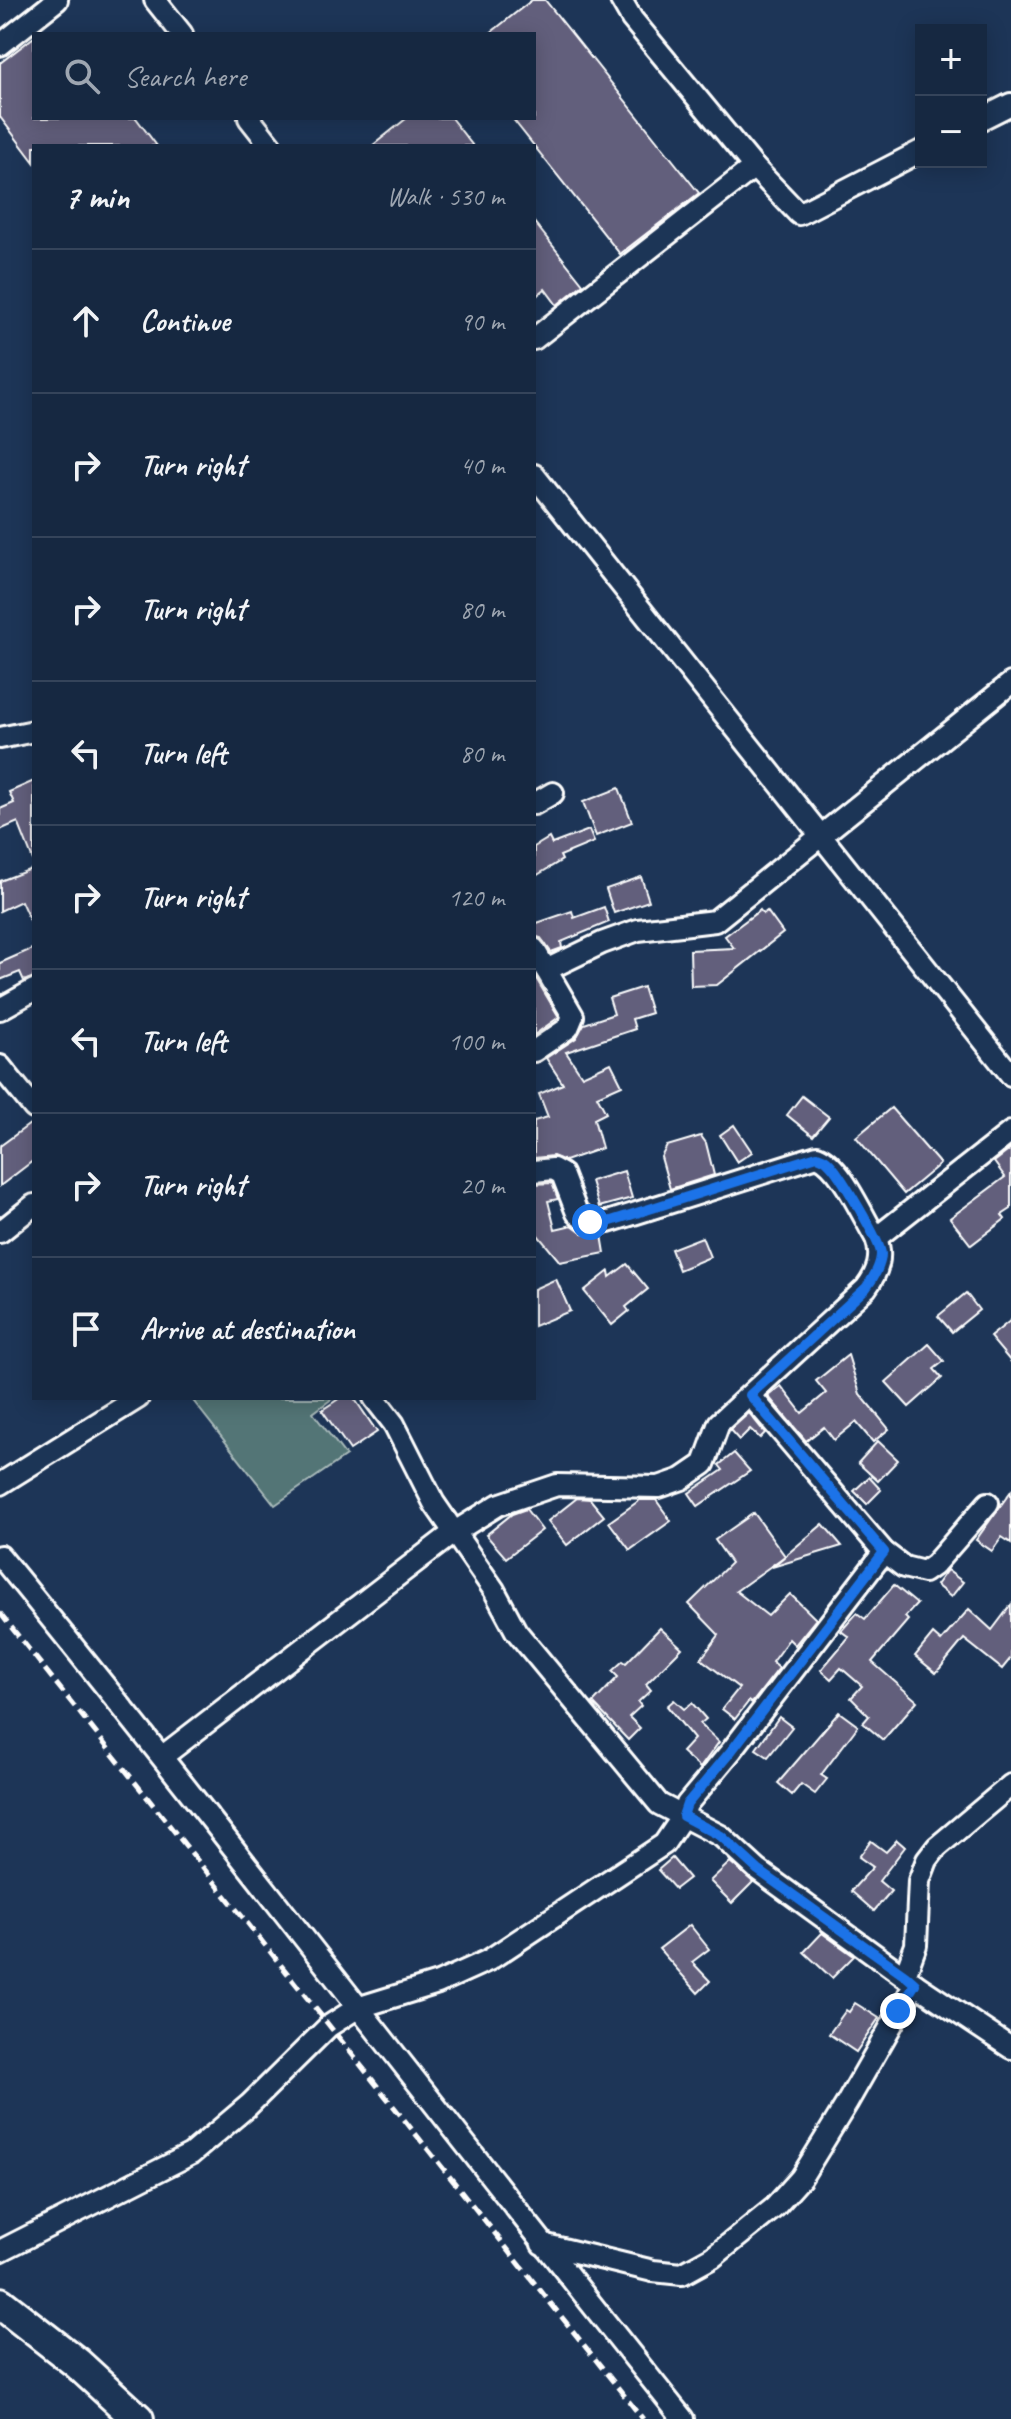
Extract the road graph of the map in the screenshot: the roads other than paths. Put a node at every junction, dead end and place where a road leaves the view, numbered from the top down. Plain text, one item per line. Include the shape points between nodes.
1 (57, 0) edge
2 (155, 0) edge
3 (621, 0) edge
4 (180, 32) edge
5 (0, 45) edge
6 (1011, 104) edge
7 (987, 116) edge
8 (251, 120) edge
9 (269, 144) edge
10 (915, 154) edge
11 (754, 167) junction
12 (536, 337) edge
13 (536, 478) edge
14 (1011, 683) edge
15 (32, 731) edge
16 (0, 738) edge
17 (553, 793) dead end
18 (536, 803) edge
19 (822, 836) junction
20 (536, 952) edge
21 (546, 970) junction
22 (32, 991) edge
23 (0, 1009) edge
24 (536, 1050) edge
25 (0, 1066) edge
26 (1011, 1075) edge
27 (32, 1106) edge
28 (1011, 1132) edge
29 (536, 1171) edge
30 (32, 1207) edge
31 (0, 1232) edge
32 (876, 1238) junction
33 (750, 1395) junction
34 (135, 1400) edge
35 (376, 1400) edge
36 (0, 1484) edge
37 (988, 1503) dead end
38 (453, 1533) junction
39 (884, 1552) junction
40 (0, 1556) edge
41 (163, 1756) junction
42 (1011, 1785) edge
43 (683, 1816) junction
44 (910, 1979) junction
45 (357, 2008) junction
46 (1011, 2048) edge
47 (542, 2244) junction
48 (0, 2251) edge
49 (0, 2303) edge
50 (138, 2419) edge
51 (683, 2419) edge

1 - 5 street
2 - 4 street
3 - 11 street
6 - 7 street
8 - 9 street
10 - 11 street via 799,214
11 - 12 street
13 - 19 street
14 - 19 street
15 - 16 street
17 - 18 street
19 - 21 street via 715,921 638,930
19 - 26 street
20 - 21 street
21 - 24 street via 573,1016 568,1028
22 - 23 street
25 - 27 street
28 - 32 street
29 - 32 street via 562,1174 577,1213 590,1222 608,1222 817,1156 837,1173
30 - 31 street
32 - 33 street via 881,1253 866,1288
33 - 38 street via 719,1423 704,1464 682,1479 659,1487 557,1485 498,1505
33 - 39 street
34 - 36 street
35 - 38 street
37 - 39 street via 924,1572 904,1567
38 - 41 street
38 - 43 street via 536,1657 659,1804
39 - 43 street via 687,1804
40 - 41 street
41 - 45 street
42 - 44 street via 927,1860 919,1881
43 - 44 street via 721,1836 758,1870
43 - 45 street via 664,1844 489,1960 438,1983
44 - 46 street
44 - 47 street via 847,2103 801,2178 775,2207 713,2257 682,2274
45 - 47 street
45 - 48 street via 329,2026 191,2154
47 - 51 street
49 - 50 main road

